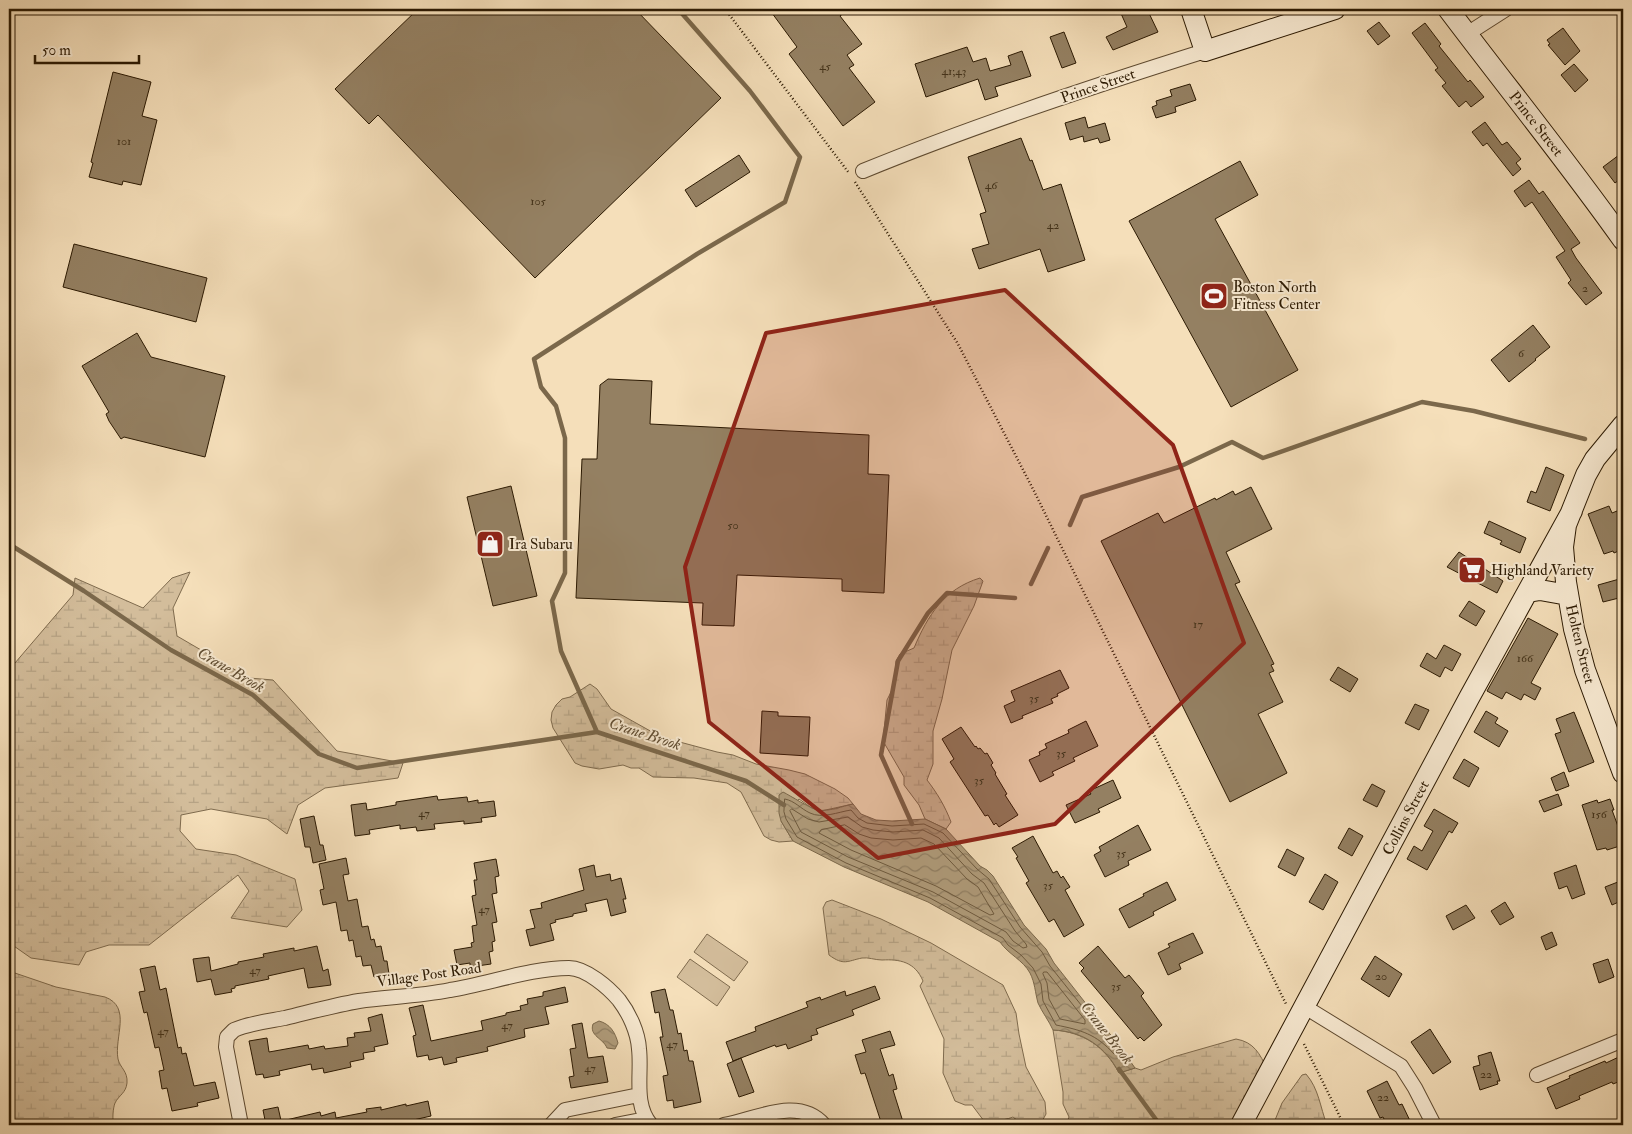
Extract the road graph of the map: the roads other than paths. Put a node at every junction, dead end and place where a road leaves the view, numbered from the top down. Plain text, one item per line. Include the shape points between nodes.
1 (1191, 9) edge
2 (1335, 9) edge
3 (1448, 9) edge
4 (1506, 9) edge
5 (1467, 34) junction
6 (1206, 51) junction
7 (863, 170) dead end
8 (1623, 240) edge
9 (1623, 425) edge
10 (1572, 511) junction
11 (1528, 592) junction
12 (1568, 595) junction
13 (1623, 773) edge
14 (1305, 1007) junction
15 (1623, 1040) edge
16 (1538, 1075) dead end
17 (639, 1095) junction
18 (648, 1122) edge
19 (241, 1125) edge
20 (551, 1125) edge
21 (615, 1125) edge
22 (724, 1125) edge
23 (824, 1125) edge
24 (1241, 1125) edge
25 (1434, 1125) edge

1 - 6 main road
2 - 6 main road, Prince Street
3 - 5 main road, Prince Street
4 - 5 street
5 - 8 main road, Prince Street
6 - 7 street, Prince Street via 1103,83
9 - 10 main road via 1595,459
10 - 11 main road, Collins Street
10 - 12 main road, Holten Street via 1563,547
11 - 12 main road via 1540,590
11 - 14 main road, Collins Street
12 - 13 main road, Holten Street via 1585,670
14 - 24 main road, Collins Street
14 - 25 street via 1401,1066
15 - 16 street
17 - 18 street, Village Post Road
17 - 19 street, Village Post Road via 640,1049 623,1006 599,981 570,968 449,991 358,1001 234,1030 227,1037 226,1047
17 - 20 street via 565,1110
18 - 21 street, Village Post Road
22 - 23 street via 773,1112 795,1110 809,1114

